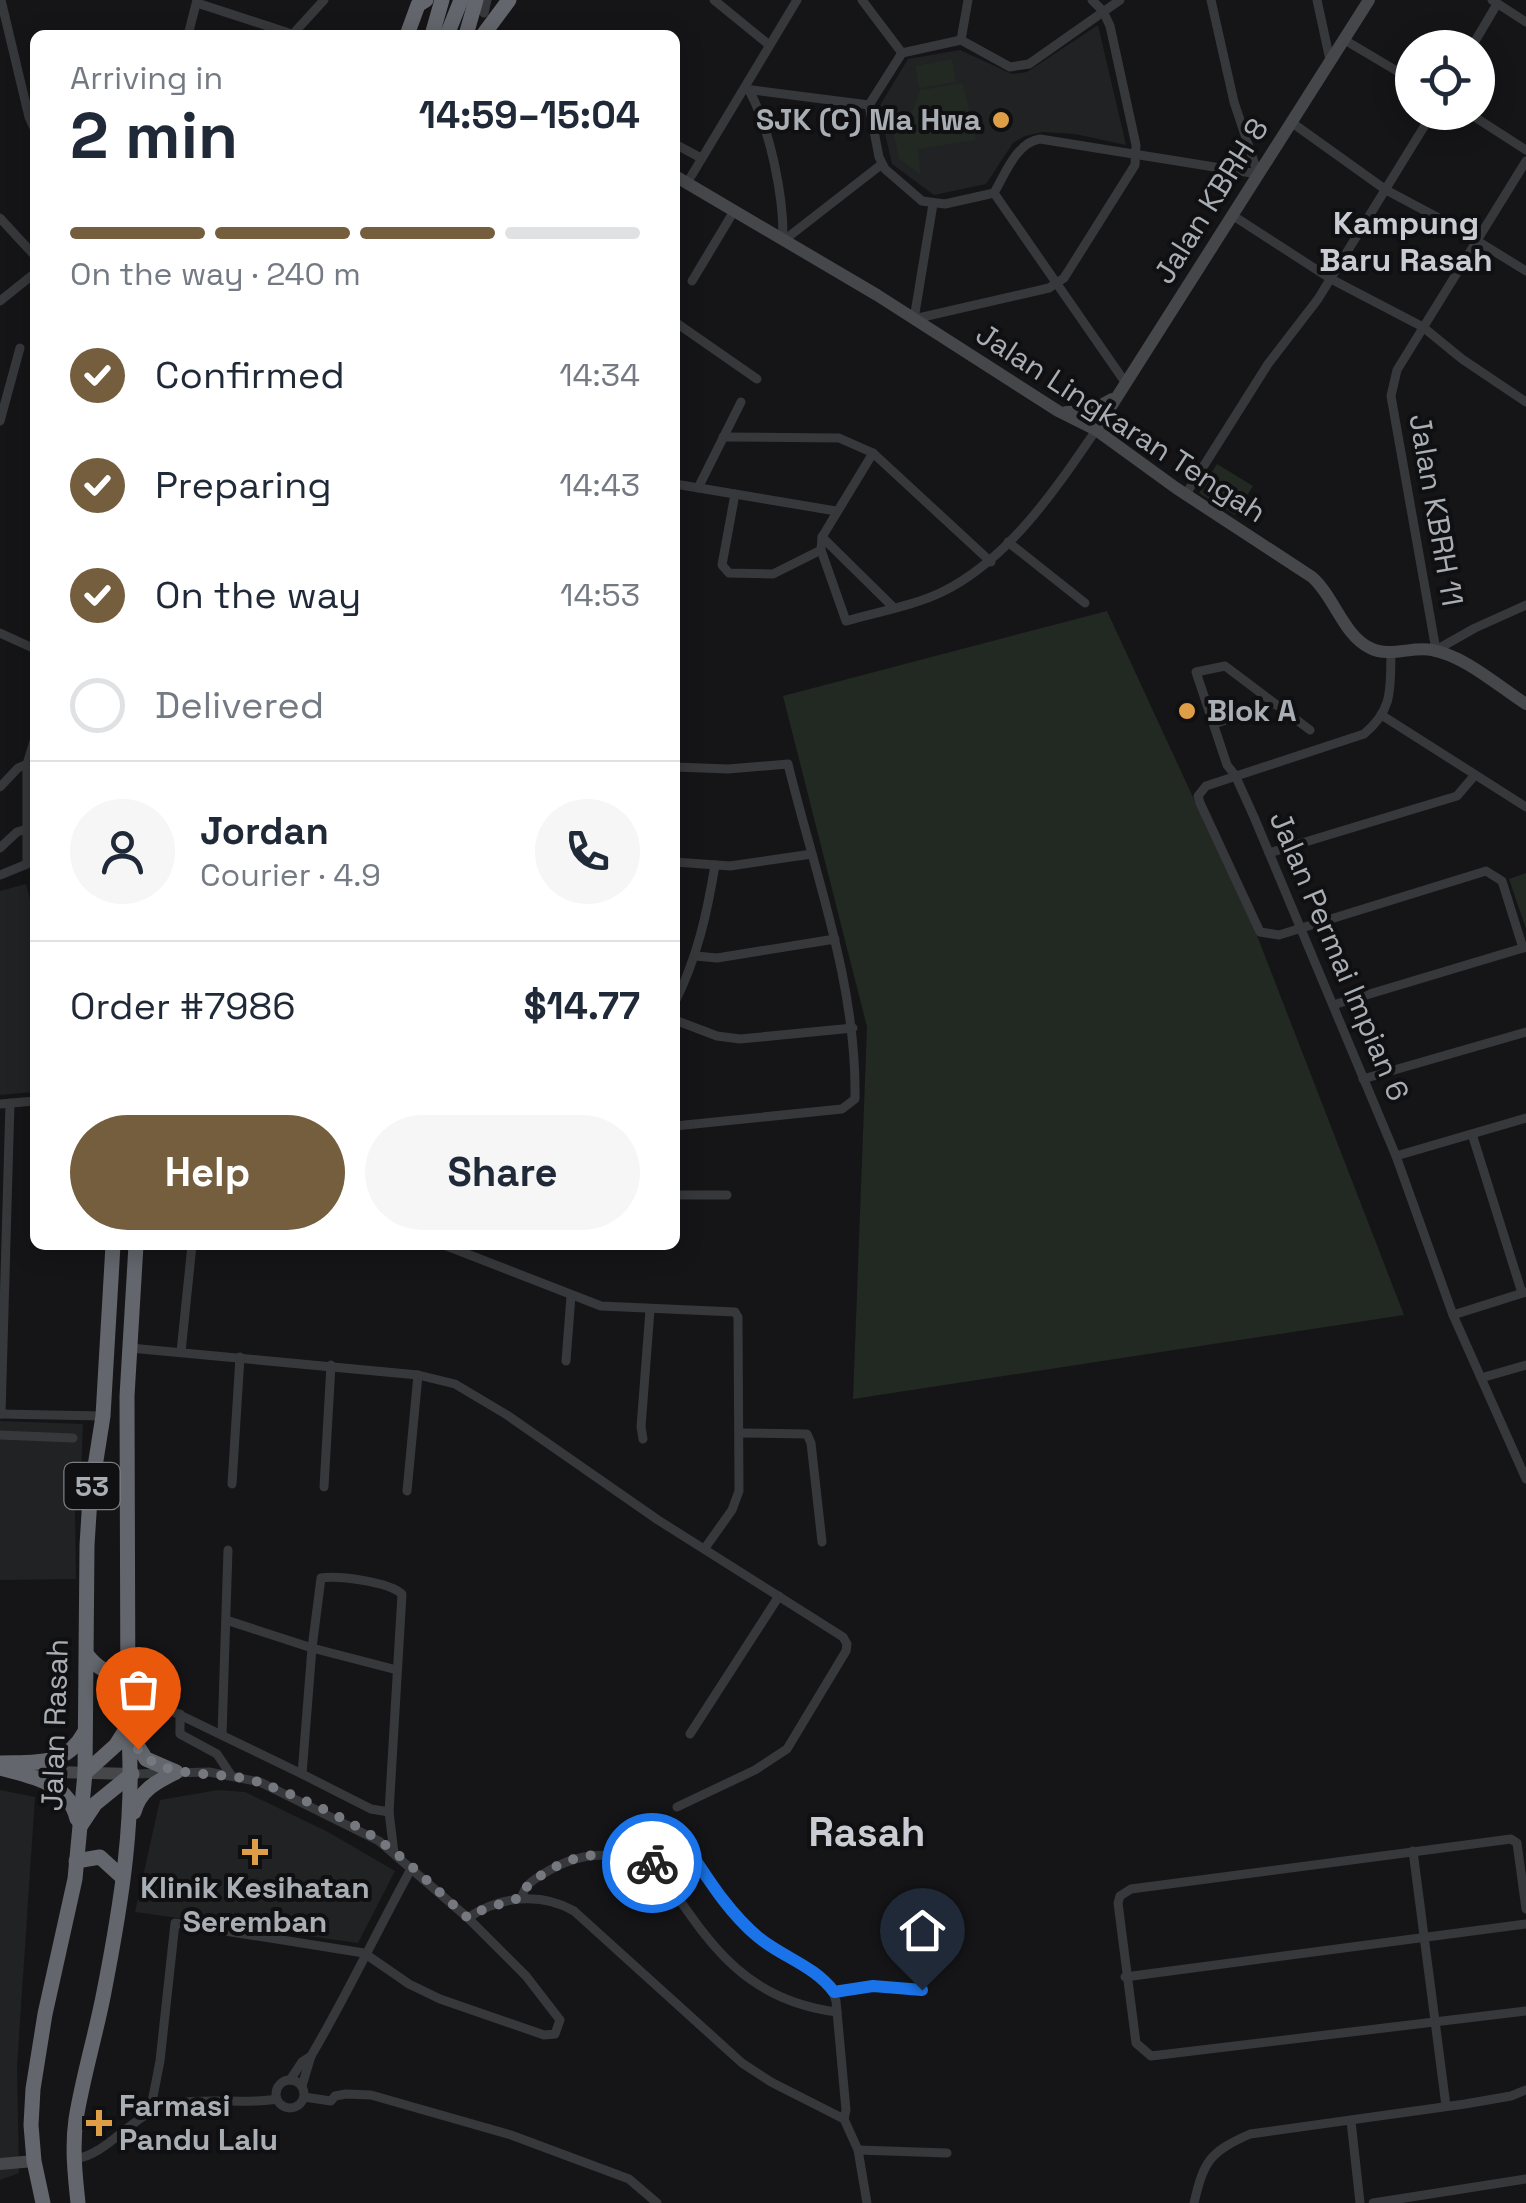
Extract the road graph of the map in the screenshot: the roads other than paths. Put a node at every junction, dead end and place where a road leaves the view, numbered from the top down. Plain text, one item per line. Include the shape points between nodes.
1 (1, 0) edge
2 (324, 0) edge
3 (442, 0) edge
4 (461, 0) edge
5 (509, 0) edge
6 (714, 0) edge
7 (796, 0) edge
8 (862, 0) edge
9 (968, 0) edge
10 (1092, 0) edge
11 (1120, 0) edge
12 (1211, 0) edge
13 (1317, 0) edge
14 (1369, 0) edge
15 (197, 1) edge
16 (421, 2) edge
17 (1495, 2) edge
18 (481, 3) edge
19 (1103, 12) junction
20 (1526, 22) edge
21 (189, 30) edge
22 (280, 30) edge
23 (296, 30) edge
24 (409, 30) edge
25 (433, 30) edge
26 (449, 30) edge
27 (468, 30) edge
28 (483, 30) edge
29 (487, 30) edge
30 (1480, 30) edge
31 (960, 40) junction
32 (1343, 40) junction
33 (768, 44) junction
34 (902, 53) junction
35 (1330, 60) junction
36 (1395, 70) edge
37 (746, 89) junction
38 (869, 105) junction
39 (30, 119) edge
40 (1291, 122) junction
41 (1422, 130) edge
42 (1494, 130) edge
43 (680, 147) edge
44 (1526, 150) edge
45 (1135, 154) junction
46 (701, 158) junction
47 (1526, 162) edge
48 (882, 164) junction
49 (1258, 174) junction
50 (681, 179) edge
51 (1386, 190) junction
52 (994, 193) junction
53 (933, 204) junction
54 (734, 211) junction
55 (1232, 215) junction
56 (0, 218) edge
57 (1477, 240) junction
58 (783, 241) junction
59 (30, 251) edge
60 (1526, 271) edge
61 (30, 276) edge
62 (1331, 279) junction
63 (692, 280) dead end
64 (1058, 282) junction
65 (0, 301) edge
66 (914, 320) junction
67 (1423, 327) junction
68 (680, 329) edge
69 (20, 348) dead end
70 (757, 379) dead end
71 (5, 381) edge
72 (1125, 382) junction
73 (1114, 398) junction
74 (741, 402) dead end
75 (1526, 402) edge
76 (1058, 411) junction
77 (0, 421) edge
78 (1096, 430) junction
79 (723, 438) junction
80 (873, 453) junction
81 (680, 485) edge
82 (698, 488) junction
83 (735, 494) junction
84 (1186, 494) junction
85 (836, 511) junction
86 (822, 537) junction
87 (1008, 542) junction
88 (821, 550) junction
89 (991, 562) junction
90 (1084, 604) dead end
91 (1526, 605) edge
92 (893, 606) junction
93 (0, 633) edge
94 (30, 647) edge
95 (1436, 650) junction
96 (1391, 652) junction
97 (1273, 704) junction
98 (1526, 704) edge
99 (1383, 716) junction
100 (1214, 724) junction
101 (1310, 730) dead end
102 (30, 757) edge
103 (28, 764) junction
104 (680, 767) edge
105 (1236, 775) junction
106 (1474, 776) junction
107 (0, 787) edge
108 (1526, 807) edge
109 (27, 829) junction
110 (0, 848) edge
111 (1269, 852) junction
112 (812, 854) junction
113 (680, 862) edge
114 (715, 865) junction
115 (0, 874) edge
116 (1300, 928) junction
117 (835, 939) junction
118 (1524, 947) edge
119 (696, 956) junction
120 (680, 991) edge
121 (1332, 1005) junction
122 (680, 1022) edge
123 (853, 1028) junction
124 (1526, 1032) edge
125 (1364, 1079) junction
126 (30, 1102) edge
127 (5, 1104) edge
128 (1526, 1118) edge
129 (680, 1125) edge
130 (1472, 1134) junction
131 (1396, 1156) junction
132 (726, 1194) dead end
133 (680, 1195) edge
134 (113, 1250) edge
135 (136, 1250) edge
136 (191, 1250) edge
137 (466, 1250) edge
138 (1524, 1293) edge
139 (571, 1296) junction
140 (650, 1310) junction
141 (1453, 1314) junction
142 (130, 1348) junction
143 (181, 1352) junction
144 (240, 1357) junction
145 (566, 1361) dead end
146 (331, 1365) junction
147 (1526, 1366) edge
148 (418, 1375) junction
149 (1480, 1378) junction
150 (0, 1414) edge
151 (104, 1416) junction
152 (740, 1433) junction
153 (0, 1436) edge
154 (73, 1438) dead end
155 (643, 1438) dead end
156 (1526, 1443) edge
157 (1512, 1447) junction
158 (1526, 1479) edge
159 (232, 1484) dead end
160 (324, 1487) dead end
161 (407, 1492) dead end
162 (822, 1542) dead end
163 (705, 1548) junction
164 (228, 1550) dead end
165 (778, 1596) junction
166 (226, 1620) junction
167 (312, 1648) junction
168 (87, 1655) junction
169 (128, 1659) junction
170 (397, 1670) junction
171 (148, 1698) dead end
172 (180, 1714) junction
173 (128, 1726) junction
174 (86, 1728) junction
175 (222, 1734) junction
176 (690, 1734) dead end
177 (0, 1765) edge
178 (176, 1772) junction
179 (85, 1773) junction
180 (132, 1774) junction
181 (302, 1774) junction
182 (231, 1775) junction
183 (677, 1807) dead end
184 (389, 1812) junction
185 (79, 1828) junction
186 (128, 1830) junction
187 (1414, 1852) junction
188 (394, 1854) junction
189 (76, 1861) junction
190 (654, 1864) junction
191 (412, 1869) junction
192 (122, 1877) junction
193 (522, 1897) junction
194 (1526, 1908) edge
195 (468, 1918) junction
196 (1526, 1924) edge
197 (1425, 1938) junction
198 (364, 1954) junction
199 (1125, 1977) junction
200 (922, 1990) dead end
201 (834, 1992) junction
202 (1526, 2011) edge
203 (837, 2012) junction
204 (1435, 2023) junction
205 (310, 2056) junction
206 (290, 2080) junction
207 (1526, 2090) edge
208 (303, 2091) junction
209 (277, 2099) junction
210 (1446, 2106) junction
211 (150, 2112) junction
212 (844, 2119) junction
213 (1350, 2121) junction
214 (858, 2150) junction
215 (947, 2153) dead end
216 (74, 2158) junction
217 (34, 2161) junction
218 (0, 2164) edge
219 (1526, 2179) edge
220 (43, 2203) edge
221 (78, 2203) edge
222 (657, 2203) edge
223 (867, 2203) edge
224 (1194, 2203) edge
225 (1360, 2203) edge
226 (1373, 2203) edge

1 - 39 street
2 - 23 street
3 - 25 highway
4 - 26 highway
5 - 29 highway
6 - 33 street
7 - 33 street
8 - 34 street
9 - 31 street
10 - 19 street
11 - 19 street
12 - 49 street
13 - 35 street
14 - 32 street, Jalan KBRH 8
15 - 21 street
15 - 22 street
16 - 24 highway
17 - 20 street
17 - 30 street
18 - 27 highway, bridge
18 - 28 highway
19 - 31 street via 1019,68
19 - 45 street
31 - 34 street
32 - 35 street, Jalan KBRH 8
32 - 36 street
33 - 37 street
34 - 38 street
35 - 40 street, Jalan KBRH 8
37 - 38 street
37 - 46 street
37 - 58 street via 767,141
38 - 48 street
40 - 49 street, Jalan KBRH 8
40 - 51 street
41 - 51 street
42 - 44 street
43 - 46 street
45 - 49 street
45 - 52 street via 1028,140
45 - 64 street via 1135,165
46 - 50 street
47 - 57 street, Jalan KBRH 11
48 - 53 street
48 - 58 street
49 - 55 street, Jalan KBRH 8
50 - 54 street, Jalan Lingkaran Tengah
51 - 57 street
51 - 62 street
52 - 53 street
52 - 64 street
53 - 66 street
54 - 58 street, Jalan Lingkaran Tengah
54 - 63 street
55 - 62 street
55 - 72 street, Jalan KBRH 8
56 - 59 street
57 - 60 street
57 - 67 street, Jalan KBRH 11
58 - 66 street, Jalan Lingkaran Tengah
61 - 65 street
62 - 67 street
62 - 84 street
64 - 66 street
64 - 72 street
66 - 76 street, Jalan Lingkaran Tengah
67 - 75 street
67 - 95 street, Jalan KBRH 11 via 1397,370 1391,396
68 - 70 street
69 - 71 street
71 - 77 street
72 - 73 street, Jalan KBRH 8
73 - 76 street via 1088,412
73 - 78 street, Jalan KBRH 8
74 - 79 street
76 - 78 street, Jalan Lingkaran Tengah
78 - 84 street, Jalan Lingkaran Tengah
78 - 87 street
79 - 80 street via 839,438
79 - 82 street
80 - 85 street
80 - 89 street
81 - 82 street
82 - 83 street
83 - 85 street
83 - 88 street via 722,565 729,573 773,574
84 - 96 street, Jalan Lingkaran Tengah via 1312,577 1364,644
85 - 86 street
86 - 88 street
86 - 92 street
87 - 89 street
87 - 90 street
88 - 92 street via 846,622
89 - 92 street via 938,594
91 - 95 street
93 - 94 street
95 - 96 street
95 - 98 street
96 - 99 street
97 - 100 street
97 - 100 street, Jalan Permai Impian 6 via 1225,666 1196,672
97 - 101 street
99 - 105 street via 1348,742
99 - 106 street
100 - 105 street, Jalan Permai Impian 6
102 - 103 street
103 - 107 street
103 - 109 street
104 - 112 street via 788,764
105 - 111 street, Jalan Permai Impian 6
105 - 116 street via 1206,786 1200,803 1260,932 1272,936
106 - 108 street
106 - 111 street via 1457,796
109 - 110 street
109 - 115 street via 27,864
111 - 116 street, Jalan Permai Impian 6
112 - 114 street
112 - 117 street
113 - 114 street
114 - 119 street
116 - 118 street via 1486,872 1502,880
116 - 121 street, Jalan Permai Impian 6
117 - 119 street
117 - 123 street
118 - 121 street
119 - 120 street
121 - 125 street, Jalan Permai Impian 6
122 - 123 street via 740,1040
123 - 129 street via 850,1105
124 - 125 street
125 - 131 street, Jalan Permai Impian 6
126 - 127 street
127 - 150 street
128 - 130 street
130 - 131 street
130 - 138 street
131 - 141 street, Jalan Permai Impian 6
132 - 133 street
134 - 151 highway, Jalan Rasah / 53
135 - 142 highway, 53
136 - 143 street
137 - 139 street
138 - 141 street
139 - 140 street
139 - 145 street
140 - 152 street via 735,1312
140 - 155 street
141 - 149 street, Jalan Permai Impian 6
142 - 143 street
142 - 169 highway, 53
143 - 144 street
144 - 146 street
144 - 159 street
146 - 148 street
146 - 160 street
147 - 149 street
148 - 161 street
148 - 163 street via 454,1384 507,1414
149 - 157 street, Jalan Permai Impian 6
150 - 151 street
151 - 168 highway, Jalan Rasah / 53 via 88,1530
152 - 162 street via 807,1434
152 - 163 street via 736,1502
153 - 154 street
156 - 157 street
157 - 158 street, Jalan Permai Impian 6
163 - 165 street
164 - 166 street
165 - 176 street
165 - 183 street via 843,1637 847,1648 787,1749
166 - 167 street
166 - 175 street
167 - 170 street
167 - 170 street via 321,1578 396,1588 403,1597
167 - 181 street
168 - 169 highway via 112,1672
168 - 174 highway, Jalan Rasah / 53
169 - 173 highway, 53
170 - 184 street
171 - 172 street
172 - 175 street
172 - 182 street via 180,1734 217,1754
173 - 178 highway via 146,1759
173 - 179 highway
173 - 180 highway, 53
174 - 177 highway via 70,1753 50,1762
174 - 179 highway, Jalan Rasah / 53
175 - 181 street
177 - 179 street
177 - 185 highway via 58,1788
178 - 180 street
178 - 182 street
178 - 186 highway via 137,1800
179 - 180 street
179 - 185 highway, Jalan Rasah / 53
180 - 185 highway via 95,1804
180 - 186 highway, 53
181 - 184 street
182 - 188 street via 322,1810
184 - 188 street
185 - 189 highway, Jalan Rasah / 53
186 - 192 highway, 53
187 - 194 street via 1515,1840
187 - 197 street
187 - 199 street via 1131,1888 1118,1904
188 - 191 street
189 - 192 highway via 100,1857
189 - 217 highway, Jalan Rasah / 53 via 37,2054
190 - 193 street via 588,1854 537,1878
190 - 201 street via 675,1842 685,1844 743,1924
190 - 203 street via 731,1967 783,1998
191 - 195 street
191 - 198 street
192 - 216 highway, 53
193 - 195 street
193 - 212 street via 574,1911 742,2063
195 - 198 street via 556,2011 555,2034 440,1999
196 - 197 street
197 - 199 street
197 - 204 street
198 - 205 street
198 - 211 street via 174,1923
199 - 204 street via 1136,2044 1151,2056
200 - 201 street via 873,1986
201 - 203 street
202 - 204 street
203 - 212 street
204 - 210 street
205 - 206 street
205 - 208 street
206 - 208 street
206 - 209 street via 279,2086
207 - 210 street
208 - 209 street via 293,2108
208 - 222 street via 331,2101 359,2093 396,2101 584,2160 638,2184
209 - 211 street via 190,2102
210 - 213 street
211 - 216 street via 94,2152
212 - 214 street
213 - 224 street via 1250,2134 1219,2148 1204,2168
213 - 225 street
214 - 215 street
214 - 223 street
216 - 221 highway, 53
217 - 218 street
217 - 220 highway, Jalan Rasah / 53
219 - 226 street

